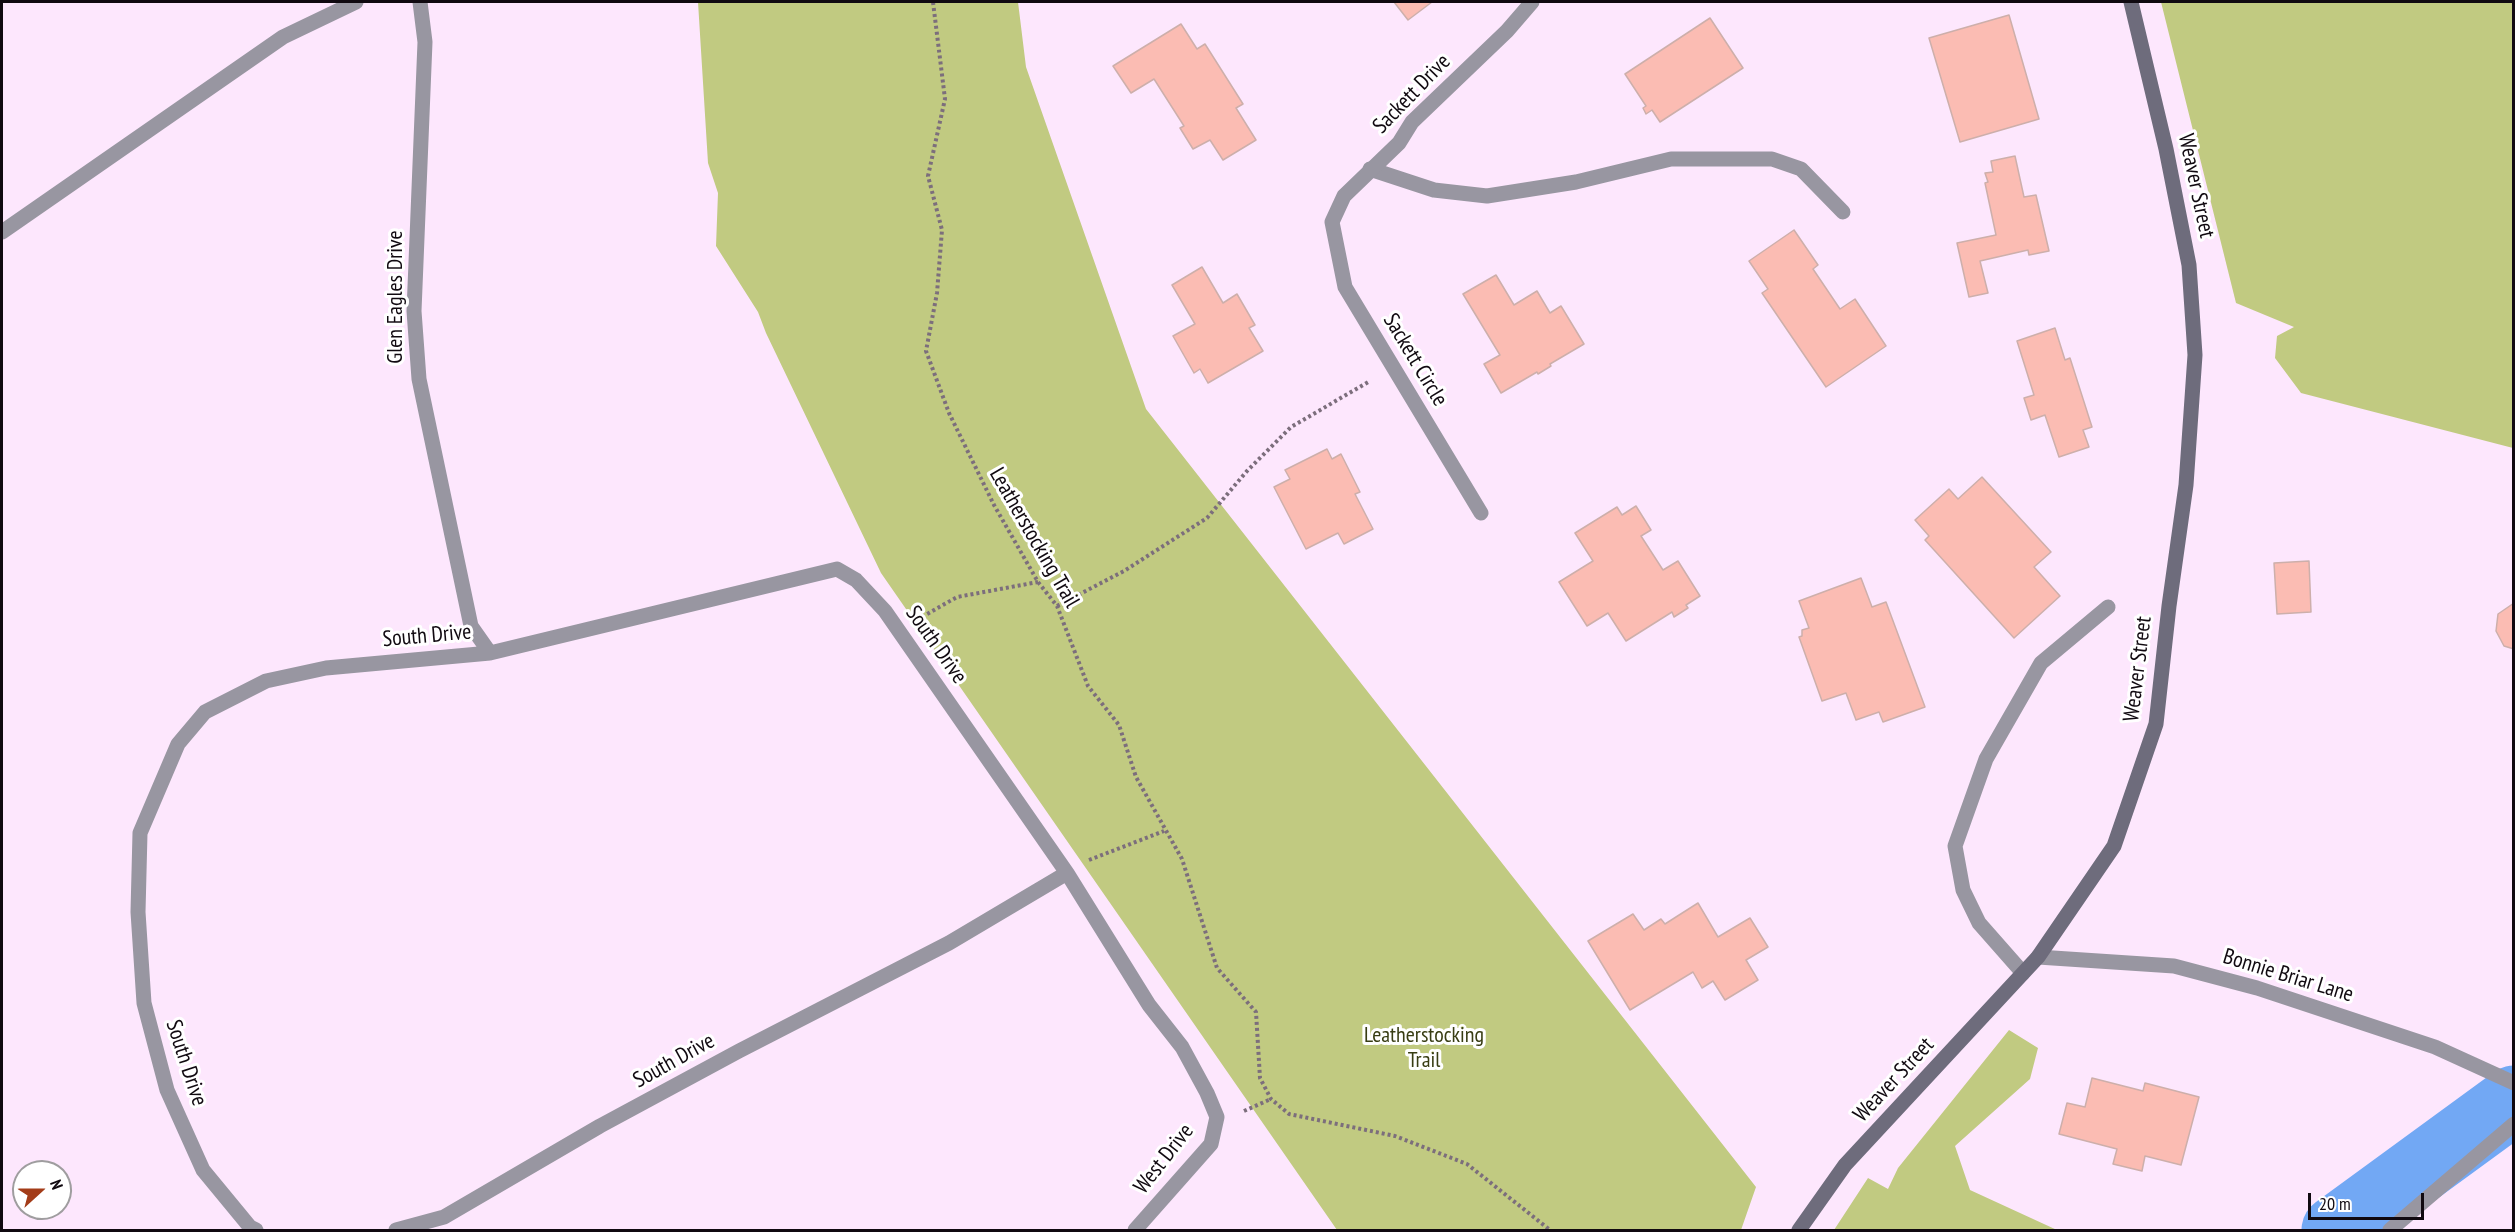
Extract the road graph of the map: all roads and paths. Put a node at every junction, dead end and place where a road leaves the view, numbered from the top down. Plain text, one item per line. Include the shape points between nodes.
1 (356, 2) edge
2 (420, 2) edge
3 (933, 2) edge
4 (1532, 2) edge
5 (2131, 2) edge
6 (1370, 169) junction
7 (1843, 212) dead end
8 (1332, 222) joint
9 (2, 232) edge
10 (1394, 368) junction
11 (1480, 513) dead end
12 (1038, 582) junction
13 (1057, 606) junction
14 (2108, 607) dead end
15 (899, 631) junction
16 (490, 653) junction
17 (1164, 831) junction
18 (1067, 873) junction
19 (2038, 957) junction
20 (2023, 973) junction
21 (1182, 1047) joint
22 (2514, 1083) edge
23 (2514, 1125) edge
24 (256, 1230) edge
25 (396, 1230) edge
26 (1135, 1230) edge
27 (1550, 1230) edge
28 (1799, 1230) edge
29 (2390, 1230) edge

1 - 9 street via 282,37
2 - 16 street, Glen Eagles Drive via 425,42 414,311 419,379 471,626
3 - 12 path, Leatherstocking Trail via 945,99 928,176 942,230 937,292 926,351 954,423
4 - 6 street, Sackett Drive
5 - 19 main road, Weaver Street via 2189,265 2195,355 2186,485 2156,724 2115,846
6 - 7 street via 1434,190 1487,196 1576,182 1671,159 1772,159 1801,169
6 - 8 street, Sackett Drive via 1344,196
8 - 10 street, Sackett Circle via 1345,287
10 - 11 street, Sackett Circle
10 - 13 path via 1291,427 1207,518 1125,571
12 - 13 path, Leatherstocking Trail
12 - 15 path via 957,597
13 - 17 path, Leatherstocking Trail via 1088,686 1119,725 1136,777
14 - 20 street via 2041,663 1986,759 1955,846 1963,890 1979,923
15 - 16 street, South Drive via 855,580 837,569
15 - 18 street, South Drive
16 - 24 street, South Drive via 326,668 267,681 205,712 178,744 140,833 138,912 144,1003 167,1090 203,1170
17 - 18 path via 1098,855
17 - 27 path, Leatherstocking Trail via 1182,859 1217,968 1256,1012 1260,1078 1271,1099 1289,1114 1395,1136 1467,1164
18 - 21 street, South Drive via 1149,1005
18 - 25 street, South Drive via 949,943 690,1078 444,1217
19 - 20 main road, Weaver Street
19 - 22 street, Bonnie Briar Lane via 2174,966 2257,988 2435,1047
20 - 28 main road, Weaver Street via 1845,1165
21 - 26 street, West Drive via 1217,1117 1210,1144
23 - 29 street

